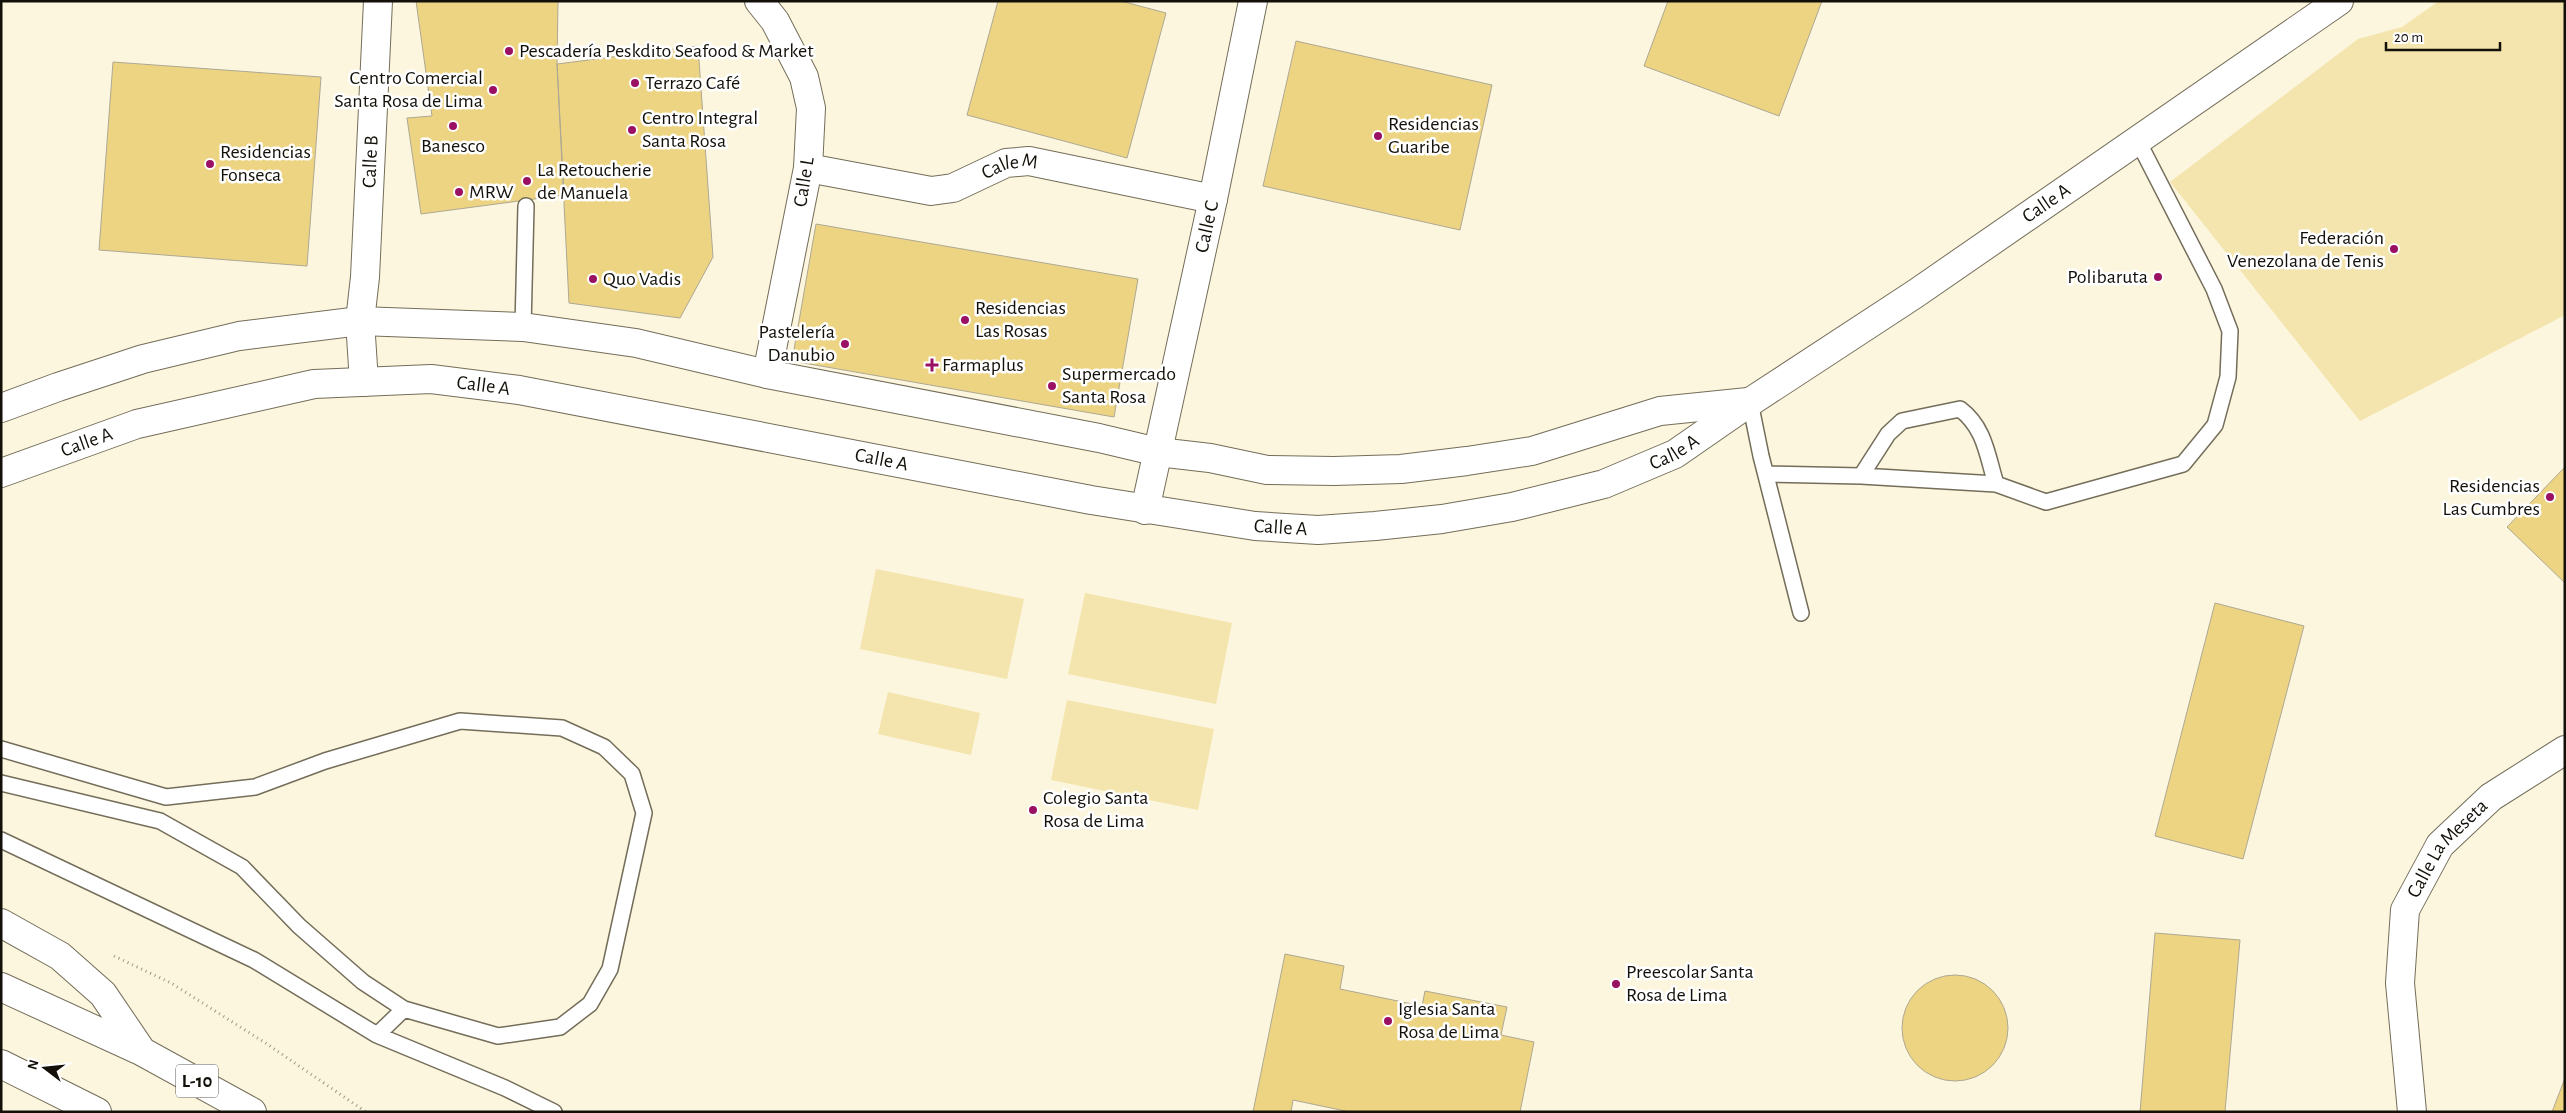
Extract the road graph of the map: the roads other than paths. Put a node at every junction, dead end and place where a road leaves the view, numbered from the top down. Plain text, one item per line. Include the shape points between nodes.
1 (378, 1) edge
2 (760, 1) edge
3 (1253, 1) edge
4 (2339, 1) edge
5 (2138, 141) junction
6 (808, 168) junction
7 (1213, 198) junction
8 (526, 206) dead end
9 (360, 321) junction
10 (523, 327) junction
11 (767, 374) junction
12 (364, 382) junction
13 (1750, 402) junction
14 (1, 408) edge
15 (1158, 452) junction
16 (1, 473) edge
17 (1766, 474) junction
18 (1861, 476) junction
19 (1996, 484) junction
20 (1145, 510) junction
21 (1801, 613) dead end
22 (1, 749) edge
23 (2565, 750) edge
24 (1, 783) edge
25 (1, 840) edge
26 (1, 923) edge
27 (1, 987) edge
28 (404, 1009) junction
29 (377, 1035) junction
30 (142, 1051) junction
31 (1, 1064) edge
32 (97, 1112) edge
33 (252, 1112) edge
34 (554, 1112) edge
35 (2412, 1112) edge

1 - 9 main road, Calle B
2 - 6 main road, Calle L via 775,21 804,77 811,108
3 - 7 main road, Calle C
4 - 5 main road, Calle A
5 - 13 main road, Calle A
5 - 19 lane via 2214,289 2230,331 2228,377 2215,425 2182,464 2046,502
6 - 7 main road, Calle M via 931,191 953,188 1006,163 1029,161
6 - 11 main road, Calle L
7 - 15 main road, Calle C
8 - 10 lane
9 - 10 main road, Calle A
9 - 12 main road, Calle B
9 - 14 main road, Calle A via 239,336 144,359
10 - 11 main road, Calle A via 636,343
11 - 15 main road, Calle A
12 - 16 main road, Calle A via 314,384 137,424
12 - 20 main road, Calle A via 431,379 519,390
13 - 15 main road, Calle A via 1660,411 1532,451 1401,469 1267,470 1210,458
13 - 17 lane
13 - 20 main road, Calle A via 1675,454 1604,484 1512,507 1442,519 1318,530 1255,526
15 - 20 main road, Calle C
17 - 18 lane
17 - 21 lane
18 - 19 lane
18 - 19 lane via 1888,434 1902,421 1960,409 1980,429
22 - 28 lane via 166,797 255,787 325,761 460,720 562,728 604,747 632,774 644,813 610,970 590,1004 560,1027 498,1036
23 - 35 main road, Calle La Meseta via 2491,797 2440,845 2405,910 2400,983
24 - 28 lane via 160,821 234,862 363,982
25 - 29 lane via 254,960
26 - 30 main road via 60,956 102,994
27 - 30 main road
28 - 29 lane
29 - 34 lane
30 - 33 main road, L-10
31 - 32 main road

